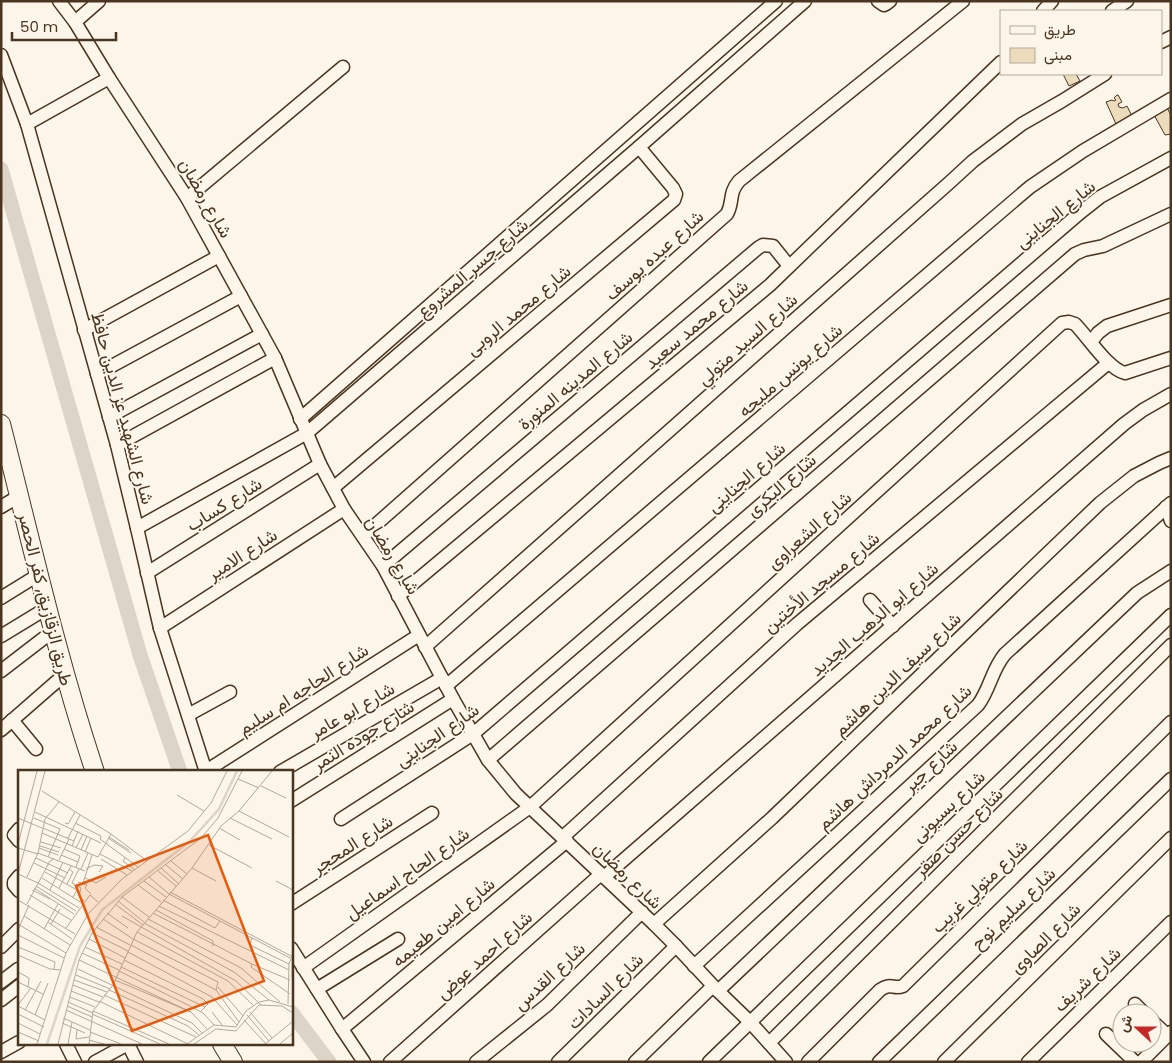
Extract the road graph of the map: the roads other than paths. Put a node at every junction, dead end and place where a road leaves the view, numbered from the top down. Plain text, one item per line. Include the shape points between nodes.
1 (59, 1) edge
2 (99, 1) edge
3 (776, 1) edge
4 (805, 1) edge
5 (878, 1) edge
6 (890, 1) edge
7 (963, 1) edge
8 (1127, 1) edge
9 (1114, 10) edge
10 (75, 22) junction
11 (1, 55) edge
12 (1000, 63) edge
13 (343, 67) dead end
14 (1103, 75) edge
15 (109, 78) junction
16 (1171, 99) edge
17 (27, 124) junction
18 (639, 147) junction
19 (1171, 158) edge
20 (187, 198) junction
21 (1171, 214) edge
22 (219, 256) junction
23 (790, 266) junction
24 (241, 296) junction
25 (1171, 305) edge
26 (84, 330) junction
27 (262, 334) junction
28 (1091, 342) junction
29 (275, 358) junction
30 (1171, 358) edge
31 (1110, 364) junction
32 (97, 374) junction
33 (1171, 394) edge
34 (109, 417) junction
35 (300, 419) junction
36 (1, 424) edge
37 (307, 433) junction
38 (117, 445) junction
39 (1171, 458) edge
40 (320, 464) junction
41 (333, 488) junction
42 (19, 496) junction
43 (1168, 505) edge
44 (1, 507) edge
45 (344, 509) junction
46 (1171, 521) edge
47 (137, 528) junction
48 (363, 536) junction
49 (383, 566) junction
50 (1171, 571) edge
51 (147, 573) junction
52 (38, 575) junction
53 (398, 596) junction
54 (1, 598) edge
55 (870, 600) dead end
56 (47, 608) junction
57 (1171, 615) edge
58 (893, 626) junction
59 (160, 628) junction
60 (53, 631) junction
61 (419, 635) junction
62 (1, 636) edge
63 (1171, 645) edge
64 (425, 647) junction
65 (1, 671) edge
66 (64, 675) junction
67 (444, 682) junction
68 (230, 692) dead end
69 (453, 699) junction
70 (188, 715) junction
71 (12, 720) junction
72 (1171, 722) edge
73 (1, 730) edge
74 (473, 734) junction
75 (36, 750) dead end
76 (488, 760) junction
77 (94, 770) edge
78 (205, 770) edge
79 (209, 770) edge
80 (284, 770) edge
81 (1171, 779) edge
82 (292, 800) edge
83 (530, 807) junction
84 (432, 813) dead end
85 (342, 819) dead end
86 (18, 830) edge
87 (1171, 838) edge
88 (565, 839) junction
89 (18, 840) edge
90 (603, 875) junction
91 (18, 877) edge
92 (18, 890) edge
93 (292, 903) edge
94 (642, 912) junction
95 (1171, 922) edge
96 (654, 924) junction
97 (18, 930) edge
98 (398, 939) dead end
99 (676, 946) junction
100 (1, 947) edge
101 (292, 950) edge
102 (694, 966) junction
103 (303, 968) junction
104 (18, 970) edge
105 (1, 982) edge
106 (18, 987) edge
107 (317, 989) junction
108 (715, 989) junction
109 (1, 1000) edge
110 (750, 1022) junction
111 (342, 1029) junction
112 (1106, 1034) dead end
113 (1169, 1034) edge
114 (18, 1042) edge
115 (769, 1043) junction
116 (67, 1046) edge
117 (124, 1046) edge
118 (129, 1046) edge
119 (223, 1046) edge
120 (1, 1052) edge
121 (75, 1062) edge
122 (95, 1062) edge
123 (137, 1062) edge
124 (233, 1062) edge
125 (364, 1062) edge
126 (390, 1062) edge
127 (476, 1062) edge
128 (558, 1062) edge
129 (635, 1062) edge
130 (710, 1062) edge
131 (786, 1062) edge
132 (808, 1062) edge
133 (879, 1062) edge
134 (944, 1062) edge
135 (1028, 1062) edge
136 (1135, 1062) edge
137 (1141, 1062) edge

1 - 10 street, شارع رمضان
2 - 10 street
3 - 35 street, شارع جسر المشروع
4 - 18 street, شارع جسر المشروع
5 - 6 street via 884,5
7 - 48 street, شارع عبده يوسف via 739,180 734,186 726,214
8 - 9 street
10 - 15 street, شارع رمضان
11 - 17 street, شارع الشهيد عز الدين حافظ
12 - 23 street, شارع محمد سعيد
13 - 20 street
14 - 64 street, شارع السيد متولي via 1022,124 973,161
15 - 17 street
15 - 20 street, شارع رمضان
16 - 67 street, شارع يونس مليحه via 1030,187
17 - 26 street, شارع الشهيد عز الدين حافظ
18 - 37 street, شارع جسر المشروع
18 - 41 street, شارع محمد الروبى via 673,188 674,200
19 - 74 street, شارع الجناينى via 1081,212
20 - 22 street, شارع رمضان
21 - 76 street, شارع البكرى via 1103,246 1075,254
22 - 24 street, شارع رمضان
22 - 26 street
23 - 49 street, شارع المدينه المنورة via 773,246 758,248
23 - 53 street, شارع محمد سعيد
24 - 27 street, شارع رمضان
24 - 32 street
25 - 28 street via 1107,326
26 - 32 street, شارع الشهيد عز الدين حافظ
27 - 29 street, شارع رمضان
27 - 34 street
28 - 31 street, شارع الشعراوى
28 - 83 street, شارع الشعراوى via 1075,324 1062,323
29 - 35 street, شارع رمضان
29 - 38 street
30 - 31 street via 1125,373
31 - 88 street, شارع مسجد الأختين via 797,624
32 - 34 street, شارع الشهيد عز الدين حافظ
33 - 58 street, شارع ابو الدهب الجديد via 1124,424
34 - 38 street, شارع الشهيد عز الدين حافظ
35 - 37 street, شارع رمضان
36 - 42 main road, طريق الزقازيق, كفر الحصر
37 - 40 street, شارع رمضان
37 - 47 street, شارع جسر المشروع
38 - 47 street, شارع الشهيد عز الدين حافظ
39 - 96 street, شارع سيف الدين هاشم via 1134,476 1100,503 772,818
40 - 41 street, شارع رمضان
40 - 51 street, شارع كساب
41 - 45 street, شارع رمضان
42 - 44 street
42 - 52 main road, طريق الزقازيق, كفر الحصر
43 - 46 street
43 - 102 street, شارع محمد الدمرداش هاشم via 1005,654 978,705
45 - 48 street, شارع رمضان
45 - 59 street, شارع الامير
47 - 51 street, شارع الشهيد عز الدين حافظ
48 - 49 street, شارع رمضان
49 - 53 street, شارع رمضان
50 - 108 street, شارع جبر via 1137,593
51 - 59 street, شارع الشهيد عز الدين حافظ
52 - 54 street
52 - 56 main road, طريق الزقازيق, كفر الحصر
53 - 61 street, شارع رمضان
55 - 58 street
56 - 60 main road, طريق الزقازيق, كفر الحصر
56 - 62 street
57 - 110 street, شارع بسيونى
58 - 90 street, شارع ابو الدهب الجديد
59 - 70 street, شارع الشهيد عز الدين حافظ
60 - 65 street
60 - 66 main road, طريق الزقازيق, كفر الحصر
61 - 64 street, شارع رمضان
61 - 79 street, شارع الحاجه ام سليم
63 - 115 street, شارع حسن صقر
64 - 67 street, شارع رمضان
66 - 71 street
66 - 77 main road, طريق الزقازيق, كفر الحصر
67 - 69 street, شارع رمضان
67 - 80 street, شارع ابو عامر
68 - 70 street
69 - 74 street, شارع رمضان
69 - 82 street, شارع جوده النمر
70 - 78 street, شارع الشهيد عز الدين حافظ
71 - 73 street
71 - 75 street
72 - 132 street, شارع متولي غريب via 903,986 888,986 880,990
74 - 76 street, شارع رمضان
74 - 85 street, شارع الجناينى
76 - 83 street, شارع رمضان
81 - 133 street, شارع سليم نوح
83 - 88 street, شارع رمضان
83 - 103 street, شارع الحاج اسماعيل
84 - 93 street, شارع المحجر
86 - 89 street via 14,835
87 - 134 street, شارع الصاوى
88 - 90 street, شارع رمضان
88 - 111 street, شارع امين طعيمه
90 - 94 street, شارع رمضان
90 - 126 street, شارع احمد عوض
91 - 92 street via 14,885
94 - 96 street, شارع رمضان
94 - 127 street, شارع القدس via 547,1005
95 - 135 street, شارع شريف
96 - 99 street, شارع رمضان
97 - 100 street
98 - 107 street
99 - 102 street, شارع رمضان
99 - 128 street, شارع السادات
101 - 103 street
102 - 108 street, شارع رمضان
103 - 107 street
104 - 105 street
106 - 109 street
107 - 111 street
108 - 110 street, شارع رمضان
108 - 129 street, شارع جبر
110 - 115 street, شارع رمضان
110 - 130 street, شارع بسيونى
111 - 125 street
112 - 136 street
113 - 137 street
114 - 120 street
115 - 131 street, شارع رمضان
116 - 121 street
117 - 122 street
118 - 123 street
119 - 124 main road

